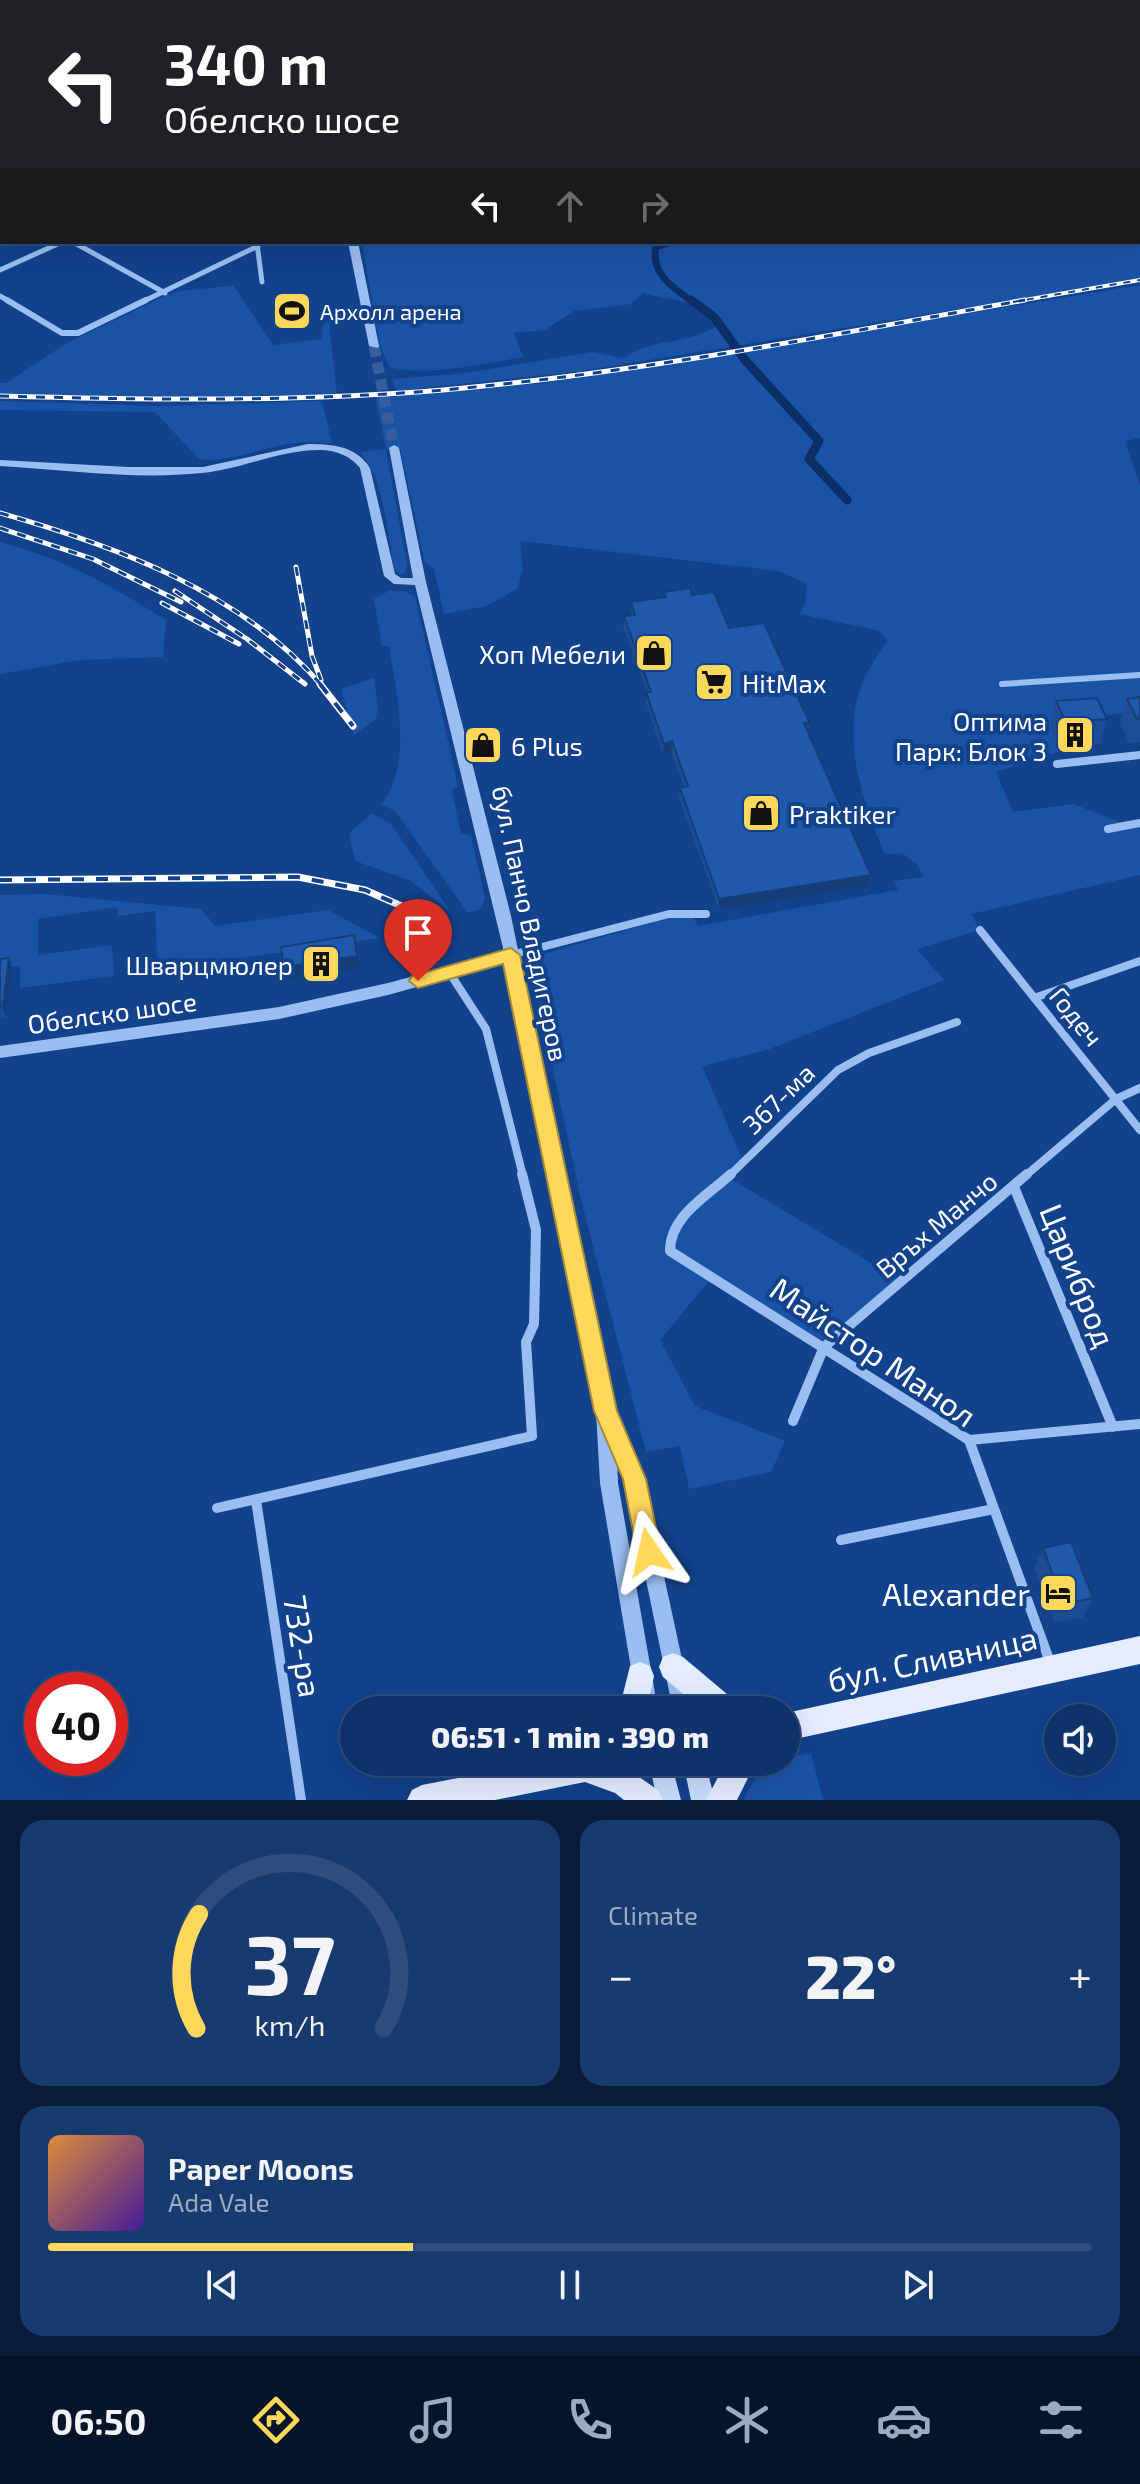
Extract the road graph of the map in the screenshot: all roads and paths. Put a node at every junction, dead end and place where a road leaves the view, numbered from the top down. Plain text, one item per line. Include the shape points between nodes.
1 (58, 244) edge
2 (77, 244) edge
3 (257, 244) edge
4 (353, 244) edge
5 (0, 270) edge
6 (262, 282) dead end
7 (165, 293) junction
8 (0, 296) edge
9 (374, 346) tunnel mouth
10 (394, 448) tunnel mouth
11 (0, 463) edge
12 (420, 582) junction
13 (1140, 675) edge
14 (1002, 684) dead end
15 (1139, 757) edge
16 (1057, 764) dead end
17 (1140, 823) edge
18 (1108, 829) dead end
19 (706, 914) dead end
20 (980, 930) dead end
21 (511, 955) junction
22 (1140, 961) edge
23 (449, 972) junction
24 (1034, 998) junction
25 (957, 1022) dead end
26 (0, 1052) edge
27 (1140, 1088) edge
28 (1116, 1099) junction
29 (1140, 1130) edge
30 (1014, 1187) junction
31 (670, 1251) joint
32 (824, 1347) junction
33 (605, 1411) junction
34 (793, 1421) dead end
35 (1140, 1424) edge
36 (1113, 1427) junction
37 (969, 1440) junction
38 (256, 1500) junction
39 (217, 1508) dead end
40 (994, 1509) junction
41 (841, 1540) dead end
42 (1140, 1650) edge
43 (673, 1667) junction
44 (1052, 1668) junction
45 (640, 1676) junction
46 (636, 1696) edge
47 (645, 1696) edge
48 (680, 1696) edge
49 (707, 1696) edge
50 (800, 1724) edge
51 (539, 1776) edge
52 (615, 1776) edge
53 (663, 1776) edge
54 (697, 1776) edge
55 (733, 1776) edge
56 (301, 1800) edge
57 (422, 1800) edge
58 (648, 1800) edge
59 (669, 1800) edge
60 (703, 1800) edge
61 (721, 1800) edge

1 - 5 street
2 - 7 street
3 - 6 street
3 - 7 street
4 - 9 street
7 - 8 street via 84,331 62,333
10 - 12 street, бул. Панчо Владигеров
11 - 12 street via 187,471 297,449 337,449 356,456 365,468 390,576
12 - 21 street, бул. Панчо Владигеров
13 - 14 street
15 - 16 street
17 - 18 street
19 - 21 street via 669,914
20 - 24 street, Годеч
21 - 23 street, Обелско шосе
21 - 33 street, бул. Панчо Владигеров
22 - 24 street
23 - 26 street, Обелско шосе via 279,1013
23 - 38 street via 486,1029 536,1230 534,1324 526,1342 532,1436
24 - 28 street, Годеч
25 - 31 street, 367-ма via 869,1053 838,1070 682,1217 670,1234
27 - 28 street, Връх Манчо
28 - 29 street, Годеч
28 - 30 street, Връх Манчо
30 - 32 street, Връх Манчо
30 - 36 street, Цариброд
31 - 32 street, Майстор Манол
32 - 34 street, Връх Манчо
32 - 37 street, Майстор Манол
33 - 43 street, бул. Панчо Владигеров via 634,1479
33 - 45 street, бул. Панчо Владигеров via 609,1483
35 - 36 street
36 - 37 street
37 - 40 street, Майстор Манол
38 - 39 street
38 - 56 street, 732-ра
40 - 41 street
40 - 44 street, Майстор Манол
42 - 44 main road, бул. Сливница
43 - 48 street, бул. Панчо Владигеров
43 - 49 main road
44 - 50 main road, бул. Сливница
45 - 46 main road
45 - 47 street, бул. Панчо Владигеров
51 - 57 main road
52 - 58 main road
53 - 59 main road
54 - 60 main road
55 - 61 main road

